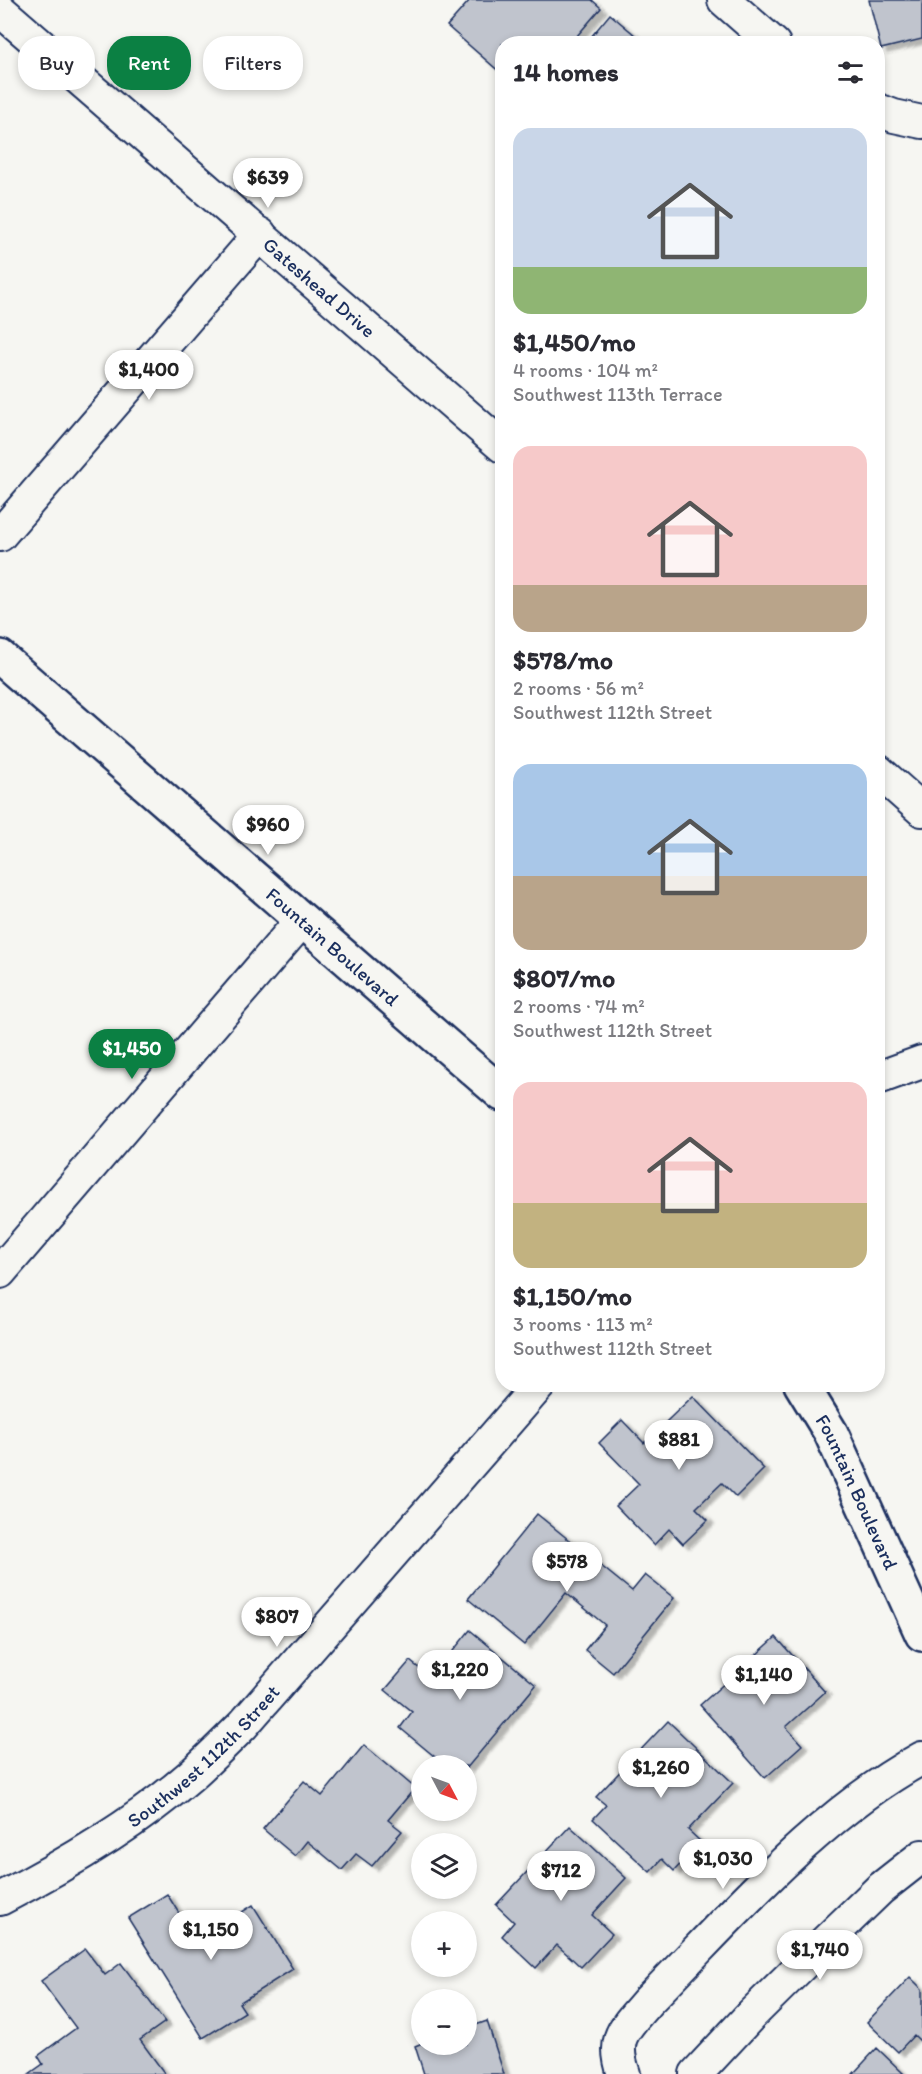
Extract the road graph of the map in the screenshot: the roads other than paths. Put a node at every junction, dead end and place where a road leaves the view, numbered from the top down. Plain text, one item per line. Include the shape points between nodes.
1 (737, 4) edge
2 (0, 10) edge
3 (767, 36) edge
4 (885, 113) edge
5 (922, 122) edge
6 (260, 234) junction
7 (495, 440) edge
8 (0, 535) edge
9 (0, 657) edge
10 (885, 777) edge
11 (922, 810) edge
12 (302, 920) junction
13 (922, 1062) edge
14 (885, 1075) edge
15 (495, 1088) edge
16 (0, 1272) edge
17 (533, 1392) edge
18 (806, 1392) edge
19 (922, 1634) edge
20 (922, 1758) edge
21 (922, 1856) edge
22 (0, 1899) edge
23 (624, 2074) edge
24 (696, 2074) edge

1 - 3 street
2 - 6 street, Gateshead Drive
4 - 5 street
6 - 7 street, Gateshead Drive
6 - 8 street
9 - 12 street, Fountain Boulevard
10 - 11 street
12 - 15 street, Fountain Boulevard
12 - 16 street
13 - 14 street
17 - 22 street, Southwest 112th Street via 218,1750 154,1805 68,1863
18 - 19 street, Fountain Boulevard via 831,1433
20 - 23 street via 892,1774 789,1858 647,2002 618,2042
21 - 24 street via 880,1889 824,1943

